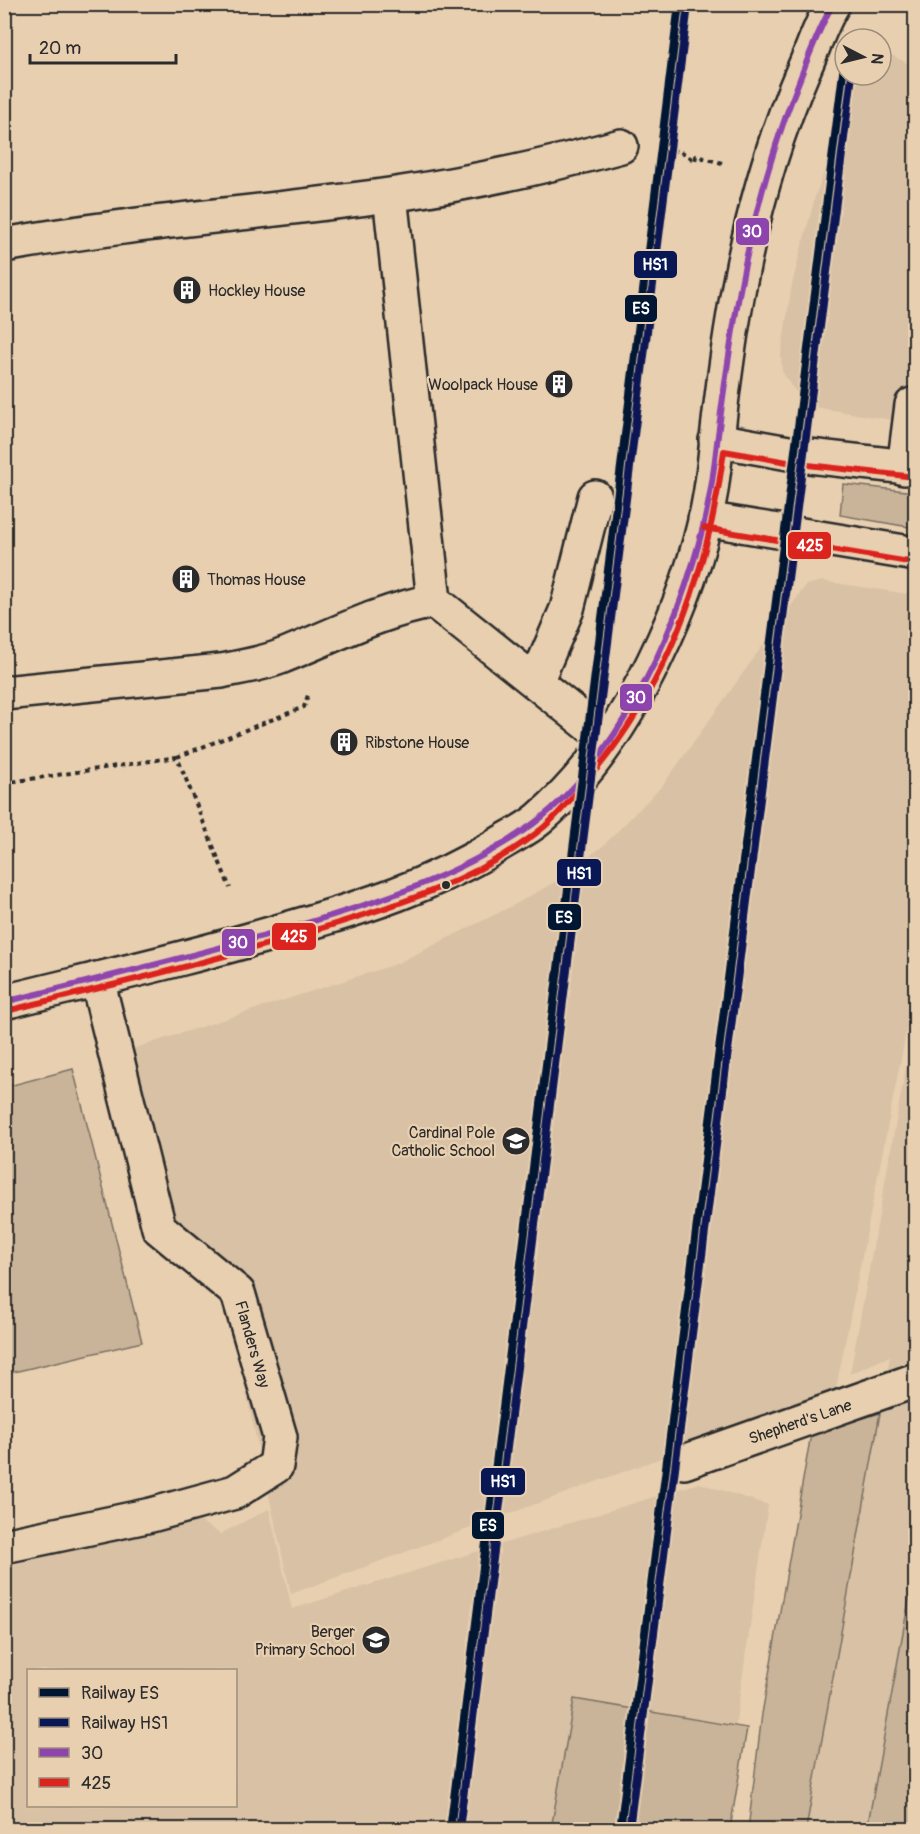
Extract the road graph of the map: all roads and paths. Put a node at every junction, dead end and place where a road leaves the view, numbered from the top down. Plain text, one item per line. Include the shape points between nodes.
1 (833, 4) edge
2 (621, 146) joint
3 (722, 163) dead end
4 (390, 195) junction
5 (4, 245) edge
6 (912, 405) dead end
7 (716, 440) junction
8 (910, 468) edge
9 (596, 497) dead end
10 (705, 519) junction
11 (915, 554) edge
12 (434, 602) junction
13 (330, 635) junction
14 (536, 682) junction
15 (4, 693) edge
16 (608, 740) junction
17 (177, 757) junction
18 (4, 783) edge
19 (230, 888) dead end
20 (97, 979) junction
21 (4, 1002) edge
22 (915, 1380) edge
23 (684, 1462) dead end
24 (4, 1546) edge

1 - 7 main road via 764,174 727,344
2 - 3 path via 679,151 695,161 696,156
2 - 4 main road via 555,164
4 - 5 main road via 122,225
4 - 12 main road
6 - 8 main road
7 - 8 main road
7 - 10 main road
9 - 14 main road via 567,609
10 - 11 main road
10 - 16 main road via 686,586 663,644
12 - 13 main road via 403,607
12 - 14 main road
13 - 15 main road via 279,657 222,671
13 - 17 path via 304,707
14 - 16 main road
16 - 20 main road via 584,773 538,820 465,865 376,903
17 - 18 path
17 - 19 path
20 - 21 main road
20 - 24 main road, Flanders Way via 159,1228 238,1293 280,1437 276,1466 235,1492 151,1515
22 - 23 main road, Shepherd's Lane

